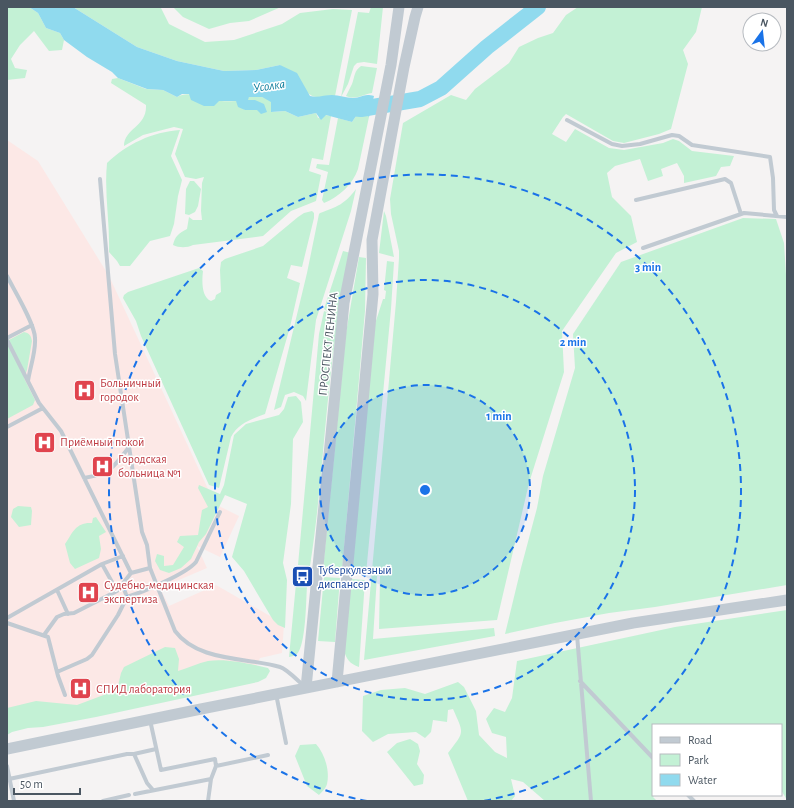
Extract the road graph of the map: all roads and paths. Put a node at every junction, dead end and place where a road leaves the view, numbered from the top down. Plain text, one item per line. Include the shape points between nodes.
1 (399, 7) edge
2 (418, 7) edge
3 (568, 120) dead end
4 (100, 179) dead end
5 (636, 200) dead end
6 (741, 214) junction
7 (778, 216) junction
8 (787, 217) edge
9 (643, 248) dead end
10 (7, 276) edge
11 (32, 325) junction
12 (7, 339) edge
13 (28, 381) junction
14 (43, 408) junction
15 (7, 427) edge
16 (129, 447) junction
17 (84, 478) junction
18 (220, 512) dead end
19 (123, 556) junction
20 (102, 564) junction
21 (150, 568) junction
22 (130, 573) junction
23 (122, 584) junction
24 (157, 585) junction
25 (57, 590) junction
26 (117, 591) junction
27 (127, 597) junction
28 (787, 600) edge
29 (68, 614) junction
30 (7, 618) edge
31 (7, 623) edge
32 (44, 635) junction
33 (577, 635) junction
34 (57, 672) junction
35 (580, 681) junction
36 (337, 682) junction
37 (306, 688) junction
38 (276, 694) junction
39 (66, 695) dead end
40 (150, 720) junction
41 (286, 743) dead end
42 (7, 749) edge
43 (156, 749) junction
44 (134, 754) junction
45 (268, 755) dead end
46 (652, 757) edge
47 (7, 766) edge
48 (216, 766) junction
49 (10, 779) junction
50 (211, 779) junction
51 (153, 790) junction
52 (135, 794) dead end
53 (129, 795) dead end
54 (14, 801) edge
55 (104, 801) edge
56 (208, 801) edge
57 (591, 801) edge

1 - 37 street, ПРОСПЕКТ ЛЕНИНА via 391,65 344,303
2 - 36 street via 404,67 372,240 373,294
3 - 7 lane via 612,144 622,146 640,144 672,134 692,145 770,157 774,210
4 - 16 lane via 115,354
5 - 6 lane via 725,179 731,183
6 - 7 lane
6 - 9 lane
7 - 8 lane
10 - 11 lane
11 - 12 lane
11 - 13 lane via 36,339
12 - 13 lane
13 - 14 lane
14 - 15 lane
14 - 17 lane via 61,431
16 - 17 lane via 109,471
16 - 21 lane
17 - 19 lane
18 - 24 lane via 191,568
19 - 20 lane
19 - 22 lane
20 - 25 lane
20 - 26 lane
21 - 22 lane
21 - 24 lane
22 - 23 lane
23 - 26 lane
23 - 27 lane
24 - 27 lane
24 - 37 lane via 175,631 188,644 207,652 282,668
25 - 29 lane
25 - 30 lane
26 - 29 lane
27 - 34 lane via 92,656
28 - 33 street via 633,623
29 - 32 lane via 57,617
31 - 32 lane
32 - 34 lane via 48,637
33 - 35 lane
33 - 36 street
34 - 39 lane
35 - 46 lane
35 - 57 lane
36 - 37 street
37 - 38 street
38 - 40 street
38 - 41 lane
40 - 42 street
40 - 43 lane
43 - 44 lane
43 - 48 lane via 161,770 215,758
44 - 49 lane
44 - 51 lane via 147,783
45 - 48 lane
47 - 49 lane
48 - 50 lane
49 - 54 lane
50 - 51 lane
50 - 56 lane
51 - 52 lane
53 - 55 lane

